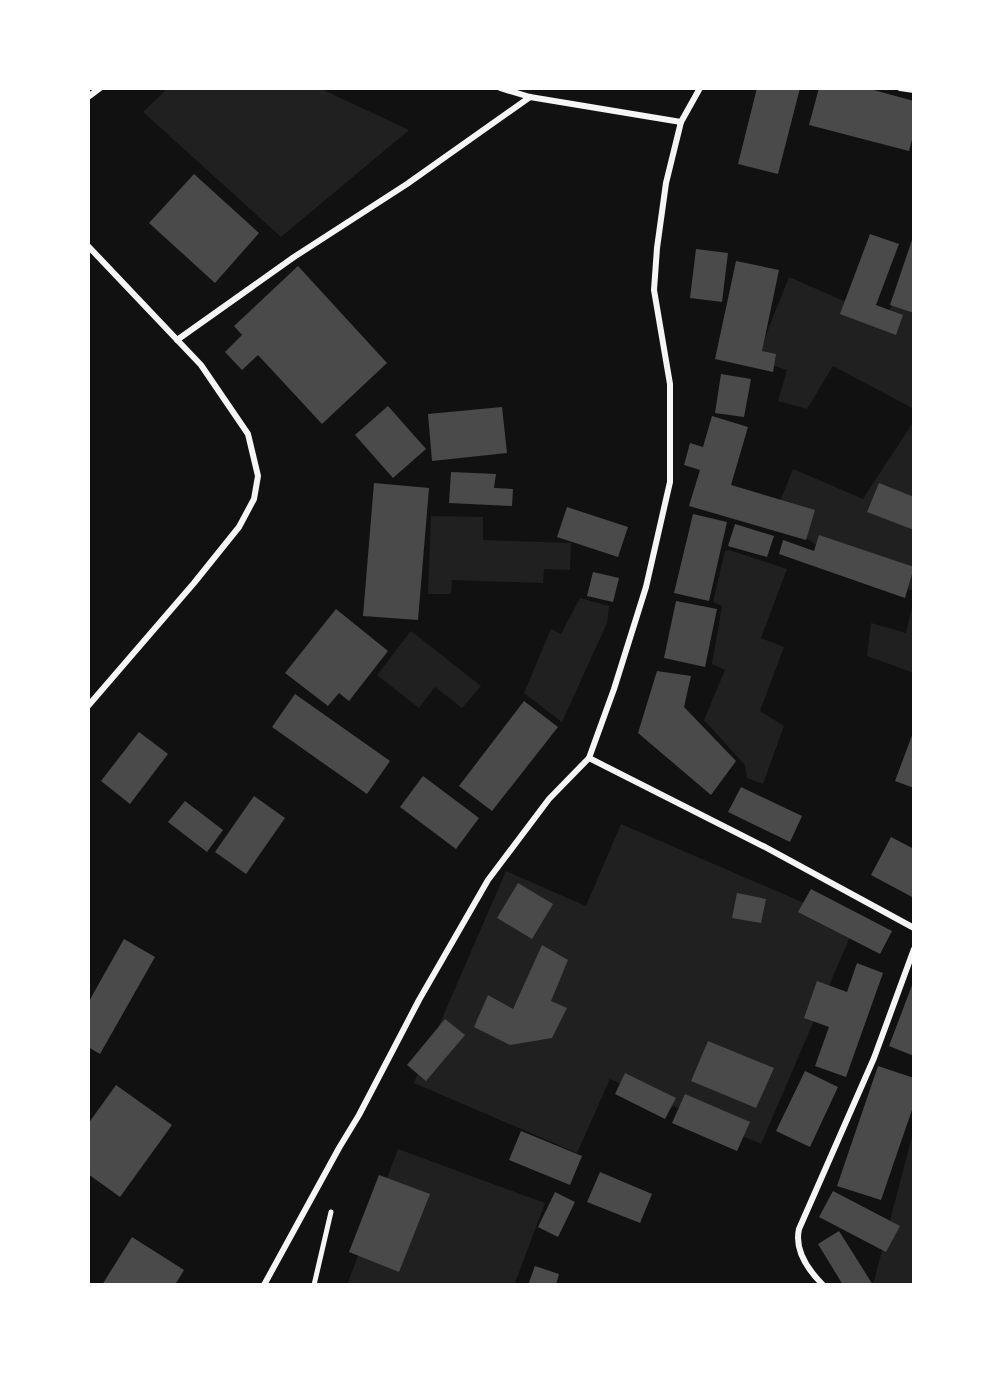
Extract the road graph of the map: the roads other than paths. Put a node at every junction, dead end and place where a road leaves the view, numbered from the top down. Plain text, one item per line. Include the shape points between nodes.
1 (100, 88) edge
2 (500, 88) edge
3 (700, 88) edge
4 (900, 88) edge
5 (914, 90) edge
6 (88, 97) edge
7 (530, 97) junction
8 (681, 122) junction
9 (88, 246) edge
10 (177, 340) junction
11 (88, 706) edge
12 (589, 758) junction
13 (914, 928) edge
14 (914, 949) edge
15 (264, 1285) edge
16 (823, 1285) edge

1 - 6 lane
2 - 7 lane
3 - 8 lane
4 - 5 lane
7 - 8 lane
7 - 10 lane
8 - 12 lane via 666,183 654,290 670,384 670,482 646,587
9 - 10 lane
10 - 11 lane via 201,365 248,434 258,476 254,499 239,527
12 - 13 lane
12 - 15 lane via 549,799 488,880
14 - 16 lane via 874,1058 799,1229 802,1256

